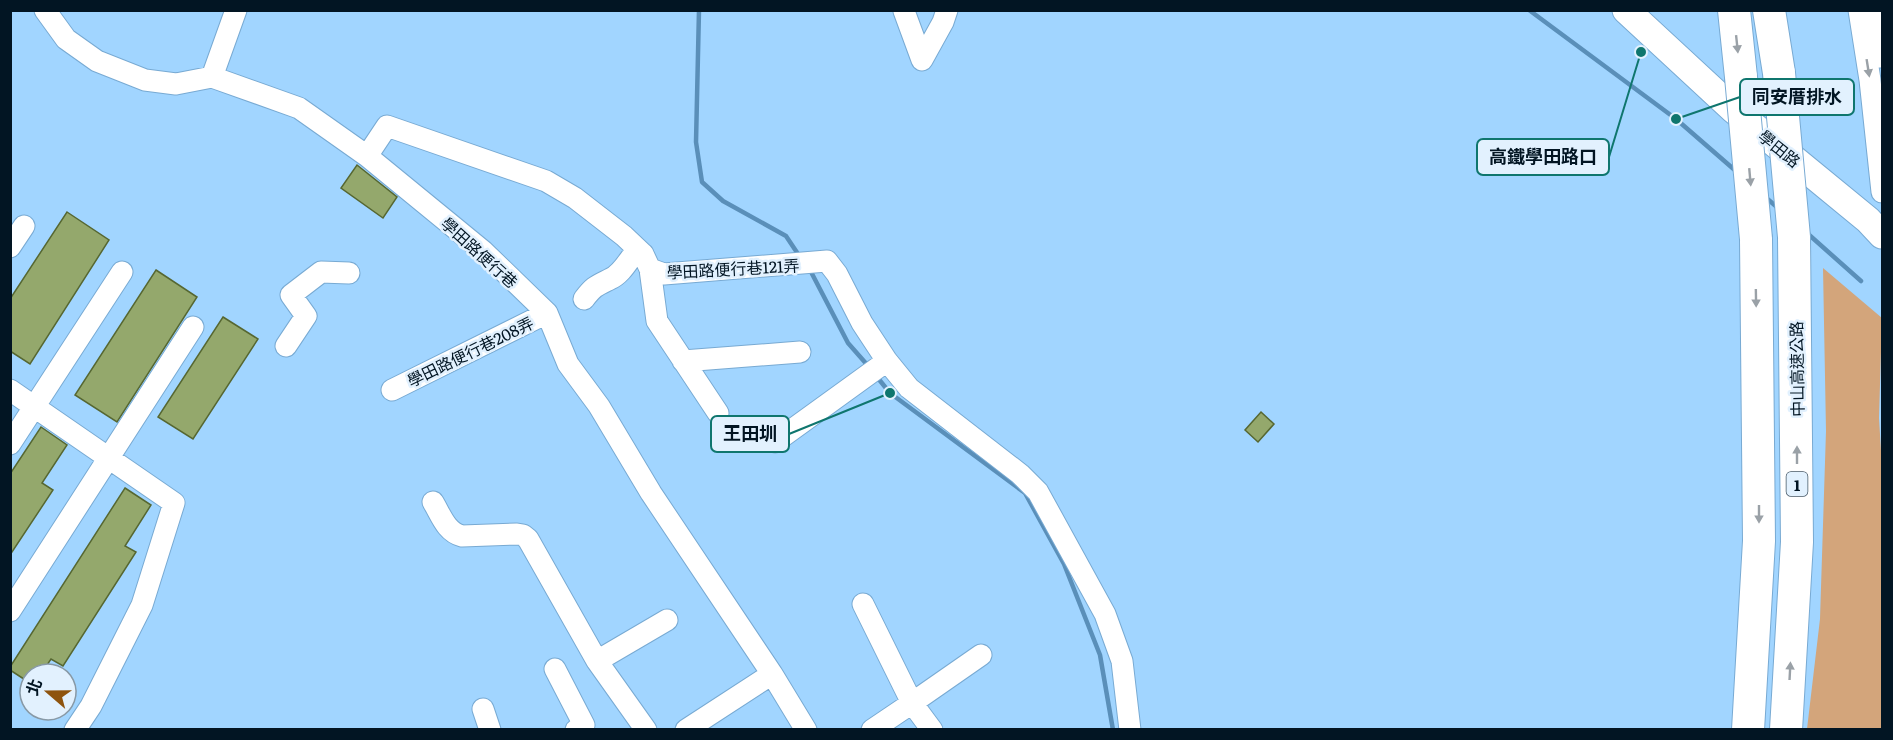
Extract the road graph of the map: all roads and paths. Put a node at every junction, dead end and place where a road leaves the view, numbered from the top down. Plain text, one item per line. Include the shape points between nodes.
1 (45, 10) edge
2 (236, 10) edge
3 (947, 10) edge
4 (1626, 10) edge
5 (1734, 10) edge
6 (1769, 10) edge
7 (1859, 10) edge
8 (1876, 10) edge
9 (904, 11) edge
10 (1882, 57) edge
11 (212, 77) junction
12 (367, 156) junction
13 (1882, 192) edge
14 (24, 226) dead end
15 (1882, 235) edge
16 (10, 247) edge
17 (646, 261) junction
18 (122, 272) dead end
19 (349, 273) dead end
20 (584, 299) dead end
21 (547, 313) junction
22 (193, 327) dead end
23 (286, 346) dead end
24 (800, 352) dead end
25 (683, 361) junction
26 (887, 361) junction
27 (10, 390) edge
28 (392, 390) dead end
29 (34, 406) junction
30 (718, 414) dead end
31 (775, 442) dead end
32 (10, 444) edge
33 (108, 457) junction
34 (433, 501) dead end
35 (862, 604) dead end
36 (10, 611) edge
37 (667, 620) dead end
38 (981, 655) dead end
39 (597, 661) junction
40 (555, 669) dead end
41 (772, 674) junction
42 (912, 703) junction
43 (483, 709) dead end
44 (802, 728) edge
45 (75, 729) edge
46 (490, 729) edge
47 (576, 729) edge
48 (645, 729) edge
49 (686, 729) edge
50 (872, 729) edge
51 (932, 729) edge
52 (1130, 729) edge
53 (1748, 729) edge
54 (1786, 729) edge

1 - 11 street via 66,39 97,61 145,80 176,84
2 - 11 street
3 - 9 street via 922,60
4 - 15 main road, 學田路 via 1734,110
5 -> 53 highway, bridge via 1756,239 1759,541
54 -> 6 highway, 中山高速公路 / 1, bridge via 1797,542 1794,237 1779,73
7 -> 13 street
8 - 10 street
11 - 12 street, 學田路便行巷 via 300,108
12 - 17 street, 學田路便行巷121弄 via 387,126 546,181 624,236
12 - 21 street, 學田路便行巷 via 483,251
14 - 16 street
17 - 20 street via 633,255 621,271 595,286
17 - 25 street via 657,321
17 - 26 street, 學田路便行巷121弄 via 664,274 827,261
18 - 29 street
19 - 23 street via 321,272 291,296 306,316
21 - 28 street, 學田路便行巷208弄
21 - 41 street, 學田路便行巷 via 568,364
22 - 33 street
24 - 25 street
25 - 30 street
26 - 31 street
26 - 52 street, 學田路便行巷121弄 via 909,388 1038,492 1105,614 1122,661
27 - 29 street
29 - 32 street
29 - 33 street
33 - 36 street
33 - 45 street via 174,503 142,605 91,706
34 - 39 street via 454,534 517,534 528,539
35 - 42 street
37 - 39 street
38 - 42 street
39 - 48 street
40 - 47 street via 584,725
41 - 44 street, 學田路便行巷
41 - 49 street
42 - 50 street
42 - 51 street
43 - 46 street

